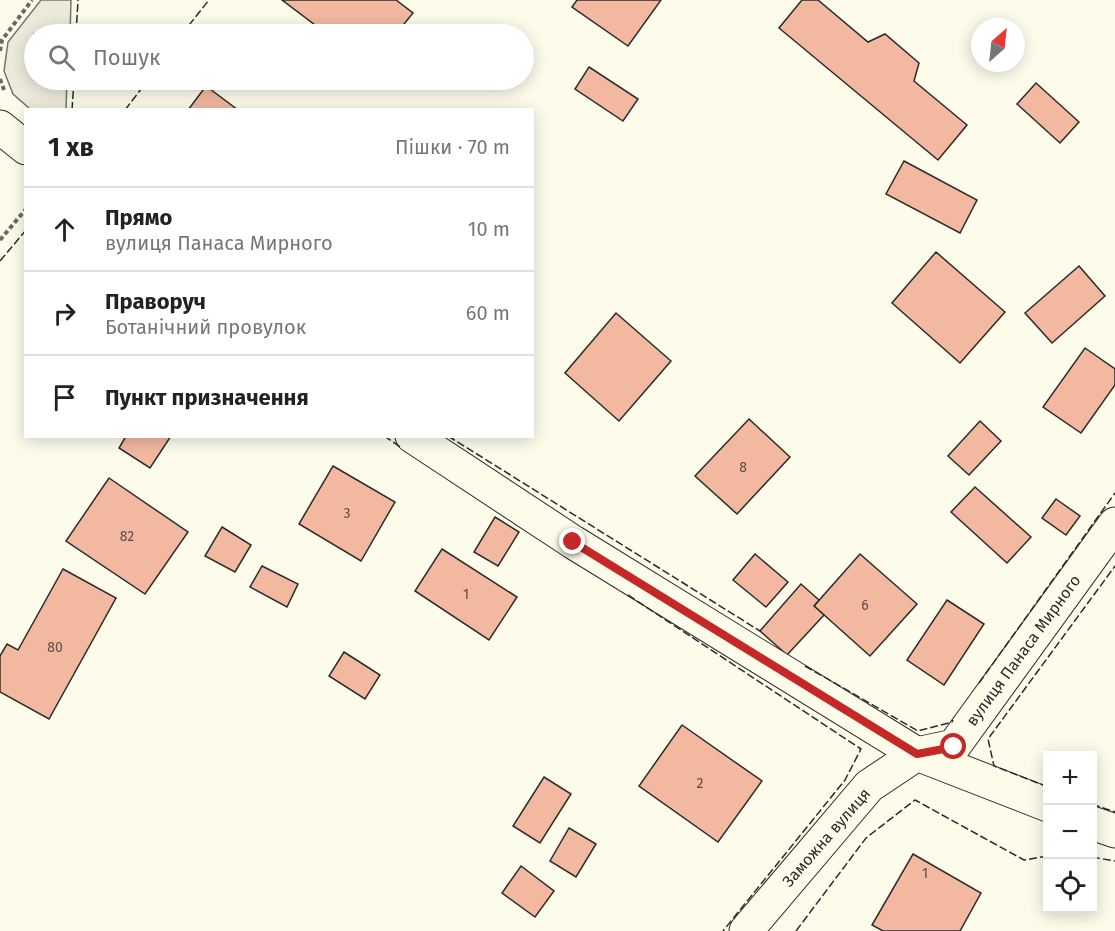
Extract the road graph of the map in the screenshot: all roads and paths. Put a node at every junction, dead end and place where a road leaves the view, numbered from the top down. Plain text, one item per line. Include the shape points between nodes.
1 (32, 0) edge
2 (0, 51) edge
3 (0, 127) edge
4 (24, 146) edge
5 (24, 210) edge
6 (0, 240) edge
7 (415, 438) edge
8 (1115, 524) edge
9 (917, 754) junction
10 (1043, 803) edge
11 (1097, 825) edge
12 (1115, 831) edge
13 (746, 931) edge

1 - 2 path via 2,40
3 - 4 street
5 - 6 path
7 - 9 street via 573,542
8 - 9 street, вулиця Панаса Мирного via 954,747
9 - 10 street
9 - 13 street, Заможна вулиця via 869,786
11 - 12 street

